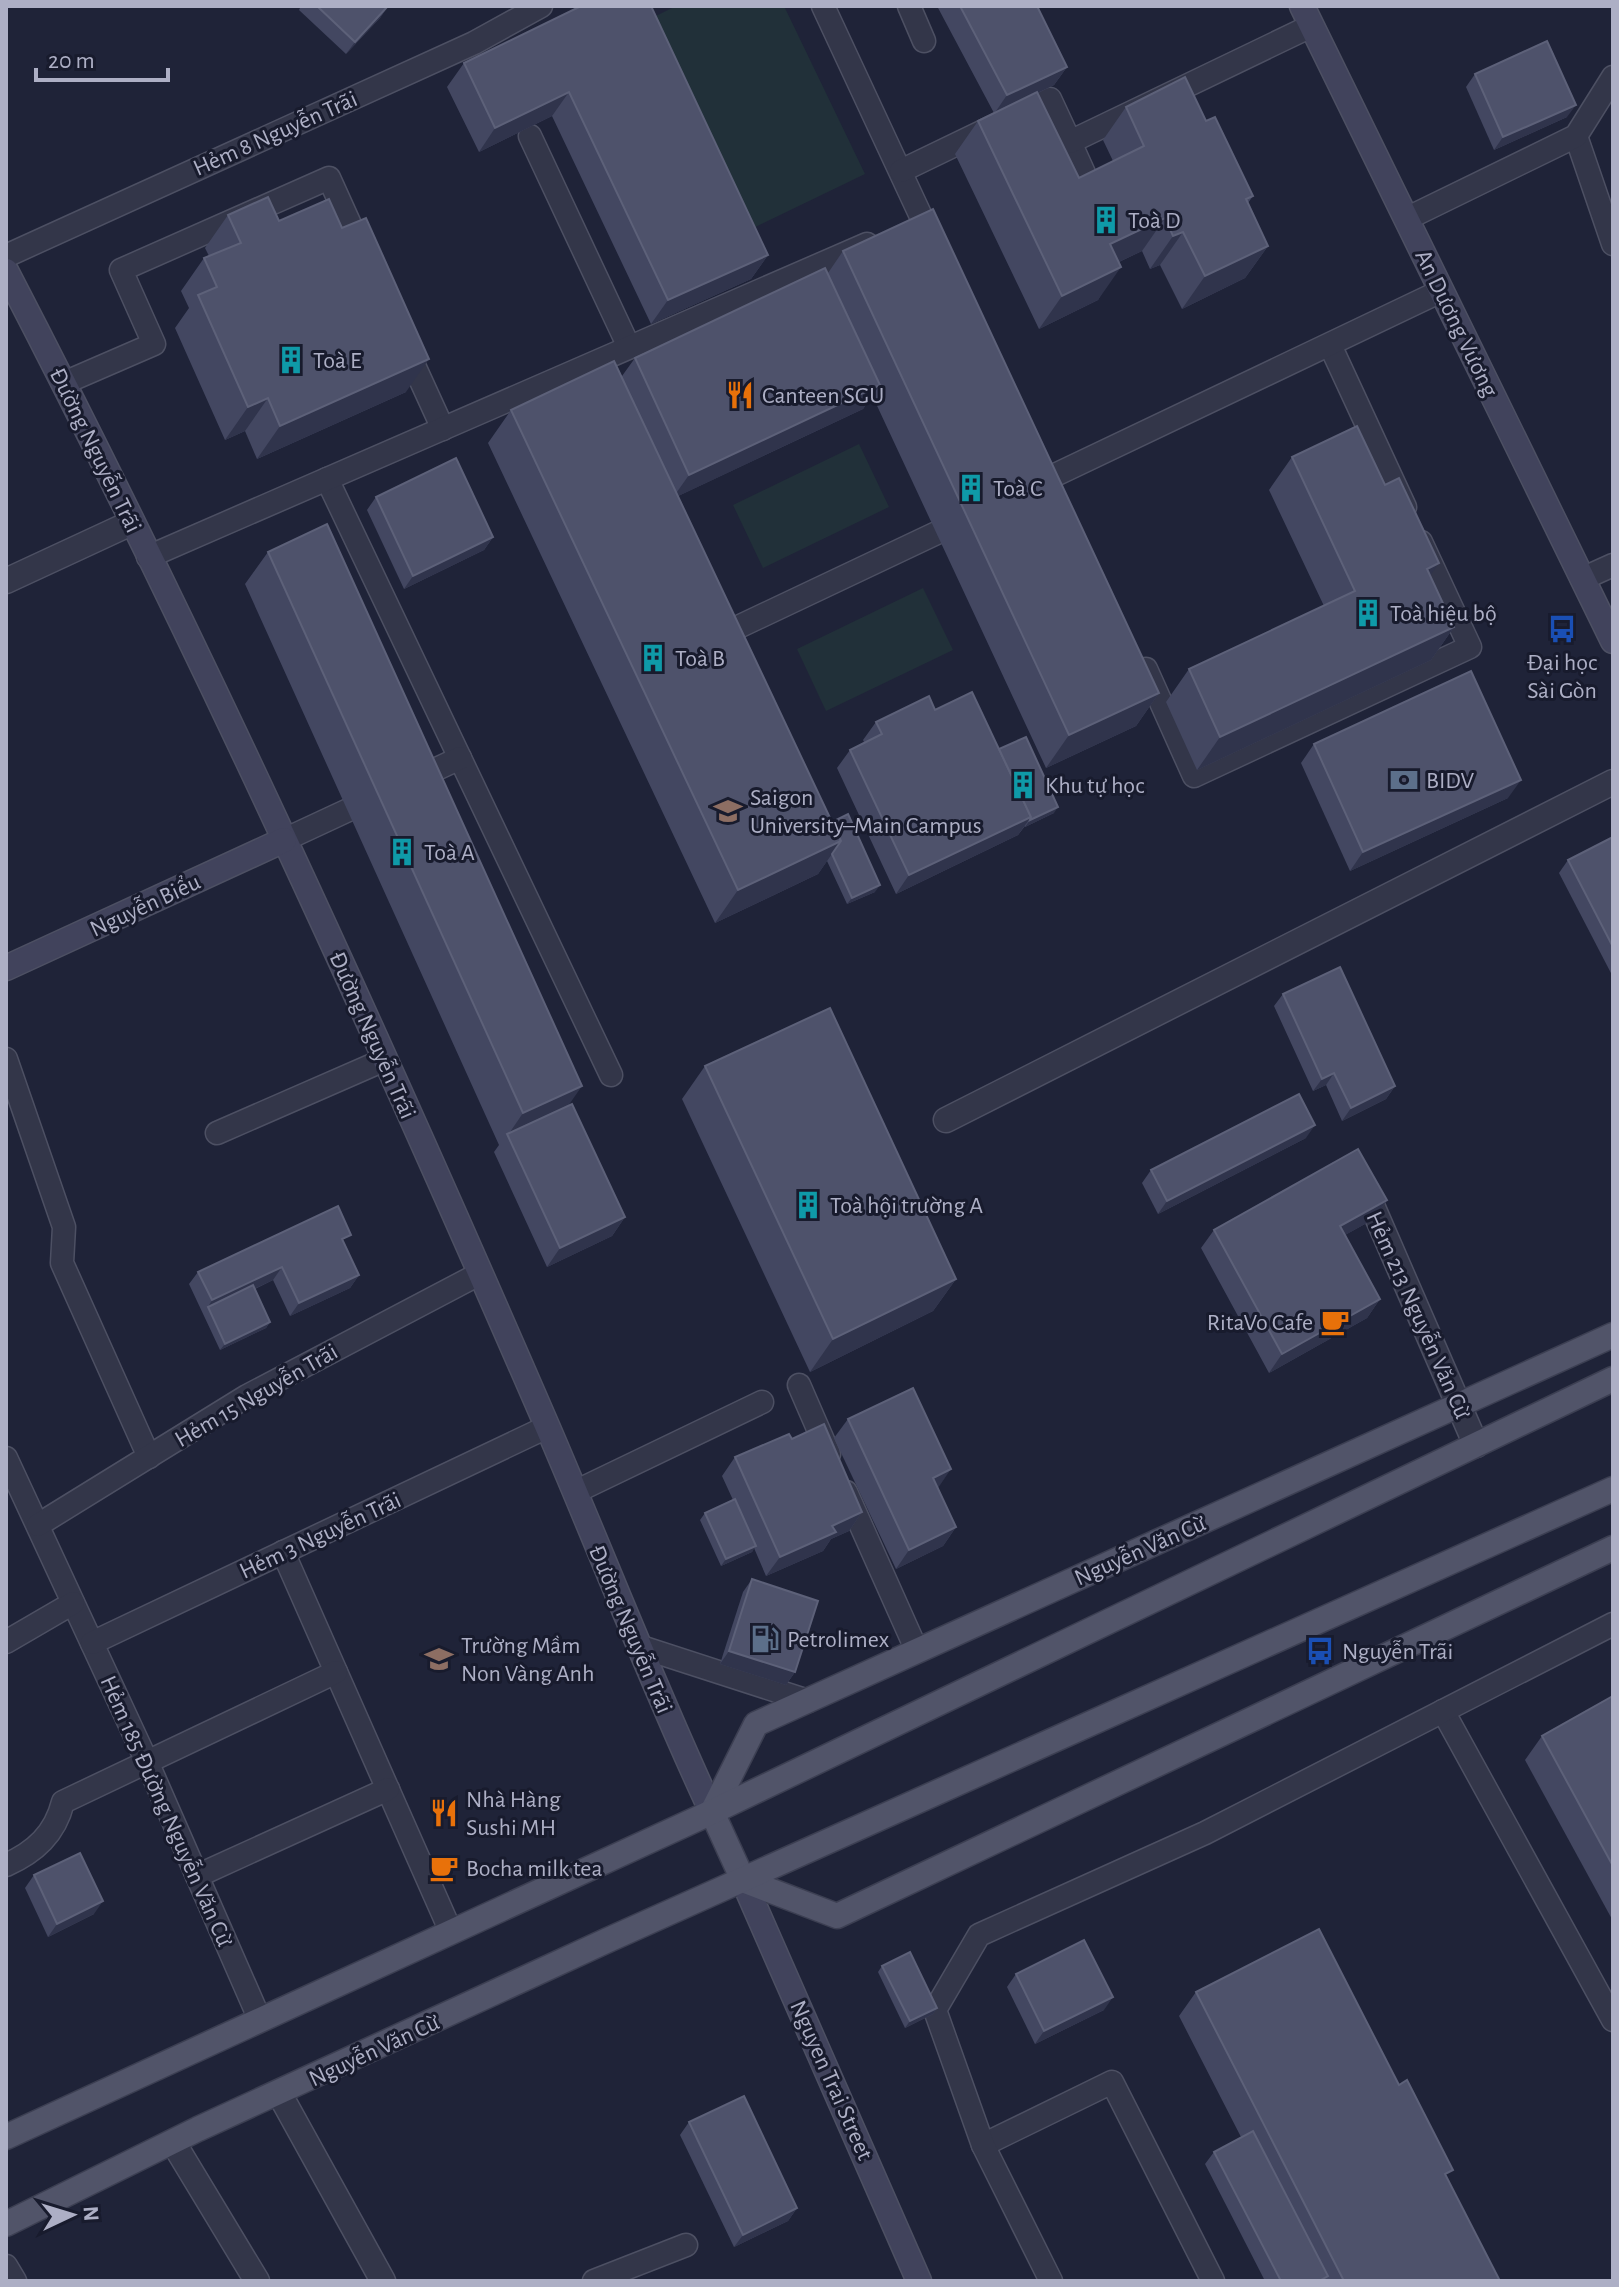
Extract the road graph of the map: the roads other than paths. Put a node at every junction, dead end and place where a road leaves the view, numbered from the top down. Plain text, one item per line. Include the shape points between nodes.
1 (541, 6) edge
2 (823, 6) edge
3 (909, 6) edge
4 (1306, 16) edge
5 (924, 41) dead end
6 (1613, 77) edge
7 (530, 136) edge
8 (1576, 136) junction
9 (1070, 142) junction
10 (901, 171) junction
11 (1092, 191) edge
12 (1406, 219) junction
13 (923, 220) junction
14 (1613, 244) edge
15 (6, 256) edge
16 (943, 263) edge
17 (6, 271) edge
18 (374, 275) edge
19 (1441, 291) junction
20 (399, 331) edge
21 (1330, 345) junction
22 (629, 347) junction
23 (64, 383) junction
24 (443, 429) junction
25 (327, 479) junction
26 (1017, 494) edge
27 (989, 508) edge
28 (131, 523) junction
29 (148, 557) junction
30 (1613, 565) edge
31 (1582, 579) junction
32 (6, 581) edge
33 (1613, 641) edge
34 (703, 644) edge
35 (1139, 654) edge
36 (460, 758) junction
37 (1613, 782) edge
38 (284, 840) junction
39 (6, 968) edge
40 (6, 1059) edge
41 (384, 1060) junction
42 (611, 1075) dead end
43 (946, 1120) dead end
44 (217, 1133) dead end
45 (1362, 1184) edge
46 (479, 1274) junction
47 (1613, 1335) edge
48 (1613, 1379) edge
49 (799, 1385) dead end
50 (762, 1402) dead end
51 (1459, 1406) junction
52 (547, 1427) junction
53 (1476, 1445) junction
54 (149, 1457) junction
55 (7, 1460) edge
56 (1613, 1489) edge
57 (575, 1492) junction
58 (38, 1525) junction
59 (1613, 1548) edge
60 (283, 1552) junction
61 (73, 1603) junction
62 (1613, 1624) edge
63 (6, 1642) edge
64 (92, 1643) junction
65 (638, 1646) junction
66 (917, 1651) junction
67 (336, 1672) junction
68 (808, 1701) junction
69 (1443, 1711) junction
70 (148, 1764) junction
71 (388, 1789) junction
72 (712, 1812) junction
73 (6, 1865) edge
74 (197, 1876) junction
75 (743, 1880) junction
76 (451, 1932) junction
77 (260, 2020) junction
78 (1613, 2020) edge
79 (279, 2093) junction
80 (6, 2137) edge
81 (173, 2142) junction
82 (983, 2145) junction
83 (6, 2224) edge
84 (686, 2245) dead end
85 (6, 2266) edge
86 (620, 2276) edge
87 (15, 2281) edge
88 (257, 2281) edge
89 (383, 2281) edge
90 (594, 2281) edge
91 (919, 2281) edge
92 (1051, 2281) edge
93 (1213, 2281) edge

1 - 15 lane, Hẻm 8 Nguyễn Trãi via 474,43
2 - 10 lane
3 - 5 lane
4 - 9 lane
4 - 12 main road, An Dương Vương
6 - 8 lane
7 - 22 lane
8 - 12 lane
8 - 14 lane
9 - 10 lane via 1050,99
9 - 11 lane
10 - 13 lane
12 - 19 main road, An Dương Vương
13 - 16 lane
13 - 22 lane
17 - 23 main road, Đường Nguyễn Trãi
18 - 23 lane via 329,178 121,270 154,344
19 - 21 lane
19 - 31 main road, An Dương Vương
20 - 24 lane
21 - 26 lane via 1042,473
21 - 35 lane via 1470,647 1194,776
22 - 24 lane
23 - 28 main road, Đường Nguyễn Trãi
24 - 25 lane
25 - 29 lane
25 - 36 lane
27 - 34 lane
28 - 29 main road, Đường Nguyễn Trãi
28 - 32 street
29 - 38 main road, Đường Nguyễn Trãi
30 - 31 lane
31 - 33 main road, An Dương Vương
36 - 38 lane
36 - 42 lane
37 - 43 street
38 - 39 main road, Nguyễn Biểu
38 - 41 main road, Đường Nguyễn Trãi
40 - 54 lane via 64,1227 62,1263
41 - 44 lane
41 - 46 main road, Đường Nguyễn Trãi
45 - 51 street, Hẻm 213 Nguyễn Văn Cừ
46 - 52 main road, Đường Nguyễn Trãi
46 - 54 lane, Hẻm 15 Nguyễn Trãi via 247,1396
47 - 51 main road, Nguyễn Văn Cừ
48 - 53 main road, Nguyễn Văn Cừ
49 - 66 lane
50 - 57 lane
51 - 53 street, Hẻm 213 Nguyễn Văn Cừ
51 - 66 main road, Nguyễn Văn Cừ
52 - 57 main road, Đường Nguyễn Trãi
52 - 60 lane, Hẻm 3 Nguyễn Trãi
53 - 72 main road, Nguyễn Văn Cừ
54 - 58 lane, Hẻm 15 Nguyễn Trãi
55 - 58 lane, Hẻm 185 Đường Nguyễn Văn Cừ
56 - 75 main road, Nguyễn Văn Cừ
57 - 65 main road, Đường Nguyễn Trãi
58 - 61 lane, Hẻm 185 Đường Nguyễn Văn Cừ
59 - 75 main road via 837,1916
60 - 64 lane, Hẻm 3 Nguyễn Trãi
60 - 67 lane
61 - 63 lane
61 - 64 lane, Hẻm 185 Đường Nguyễn Văn Cừ
62 - 69 lane
64 - 70 lane, Hẻm 185 Đường Nguyễn Văn Cừ
65 - 68 lane
65 - 72 main road, Đường Nguyễn Trãi
66 - 68 main road, Nguyễn Văn Cừ
67 - 70 lane
67 - 71 lane
68 - 72 main road, Nguyễn Văn Cừ via 756,1724
69 - 78 lane
69 - 82 lane via 1205,1833 979,1935 935,2010
70 - 73 lane via 63,1802 57,1826 26,1856
70 - 74 lane, Hẻm 185 Đường Nguyễn Văn Cừ
71 - 74 lane
71 - 76 lane
72 - 75 main road
72 - 76 main road, Nguyễn Văn Cừ
74 - 77 lane, Hẻm 185 Đường Nguyễn Văn Cừ
75 - 79 main road, Nguyễn Văn Cừ
75 - 91 main road, Nguyen Trai Street
76 - 77 main road, Nguyễn Văn Cừ
77 - 80 main road, Nguyễn Văn Cừ
79 - 81 main road, Nguyễn Văn Cừ
79 - 89 street
81 - 83 main road, Nguyễn Văn Cừ
81 - 88 street
82 - 92 lane
82 - 93 lane via 1112,2082
84 - 86 lane
85 - 87 lane
86 - 90 lane

